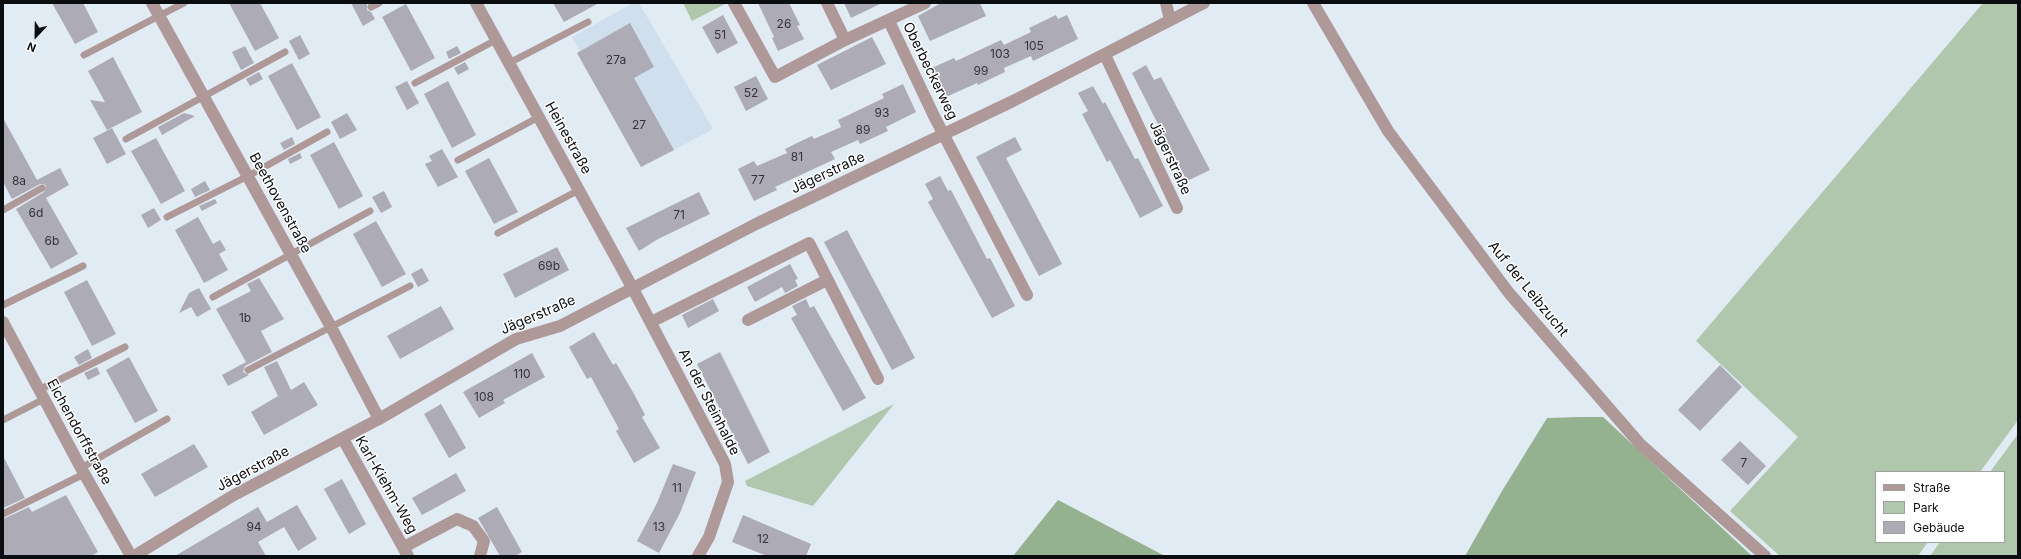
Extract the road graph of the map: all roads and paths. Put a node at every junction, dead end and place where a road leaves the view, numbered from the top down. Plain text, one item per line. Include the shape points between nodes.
1 (152, 3) edge
2 (184, 3) edge
3 (379, 3) edge
4 (476, 3) edge
5 (734, 3) edge
6 (827, 3) edge
7 (925, 3) edge
8 (1166, 3) edge
9 (1204, 3) edge
10 (1313, 3) edge
11 (371, 7) dead end
12 (159, 16) junction
13 (1170, 20) junction
14 (889, 21) junction
15 (588, 22) dead end
16 (496, 40) junction
17 (845, 40) junction
18 (285, 52) dead end
19 (84, 55) dead end
20 (1105, 55) junction
21 (509, 63) junction
22 (415, 83) dead end
23 (203, 97) junction
24 (539, 117) junction
25 (327, 132) dead end
26 (944, 134) junction
27 (126, 139) dead end
28 (458, 160) dead end
29 (248, 176) junction
30 (42, 188) dead end
31 (579, 190) junction
32 (1177, 208) dead end
33 (3, 210) edge
34 (370, 211) dead end
35 (167, 217) dead end
36 (498, 233) dead end
37 (290, 254) junction
38 (82, 266) dead end
39 (828, 280) junction
40 (410, 286) dead end
41 (632, 287) junction
42 (1027, 295) dead end
43 (213, 297) dead end
44 (3, 305) edge
45 (748, 320) dead end
46 (3, 322) edge
47 (651, 322) junction
48 (331, 327) junction
49 (125, 347) dead end
50 (248, 370) dead end
51 (878, 379) dead end
52 (41, 394) junction
53 (167, 419) dead end
54 (379, 419) junction
55 (3, 420) edge
56 (342, 439) junction
57 (82, 471) junction
58 (3, 514) edge
59 (406, 551) edge
60 (131, 556) edge
61 (134, 556) edge
62 (480, 556) edge
63 (698, 556) edge
64 (1765, 556) edge

1 - 12 street, Beethovenstraße
2 - 12 lane
3 - 11 lane
4 - 16 street, Heinestraße
5 - 17 street, Oberbeckerweg via 775,77
6 - 17 street
7 - 14 street, Oberbeckerweg
8 - 13 street
9 - 13 street, Jägerstraße
10 - 64 street, Auf der Leibzucht via 1388,131 1509,293 1640,444
12 - 19 lane
12 - 23 street, Beethovenstraße
13 - 20 street, Jägerstraße
14 - 17 street, Oberbeckerweg
14 - 26 street, Oberbeckerweg
15 - 21 lane
16 - 21 street, Heinestraße
16 - 22 lane
18 - 23 lane
20 - 26 street, Jägerstraße
20 - 32 street, Jägerstraße
21 - 24 street, Heinestraße
23 - 27 lane
23 - 29 street, Beethovenstraße
24 - 28 lane
24 - 31 street, Heinestraße
25 - 29 lane
26 - 41 street, Jägerstraße
26 - 42 street
29 - 35 lane
29 - 37 street, Beethovenstraße
30 - 33 lane
31 - 36 lane
31 - 41 street, Heinestraße
34 - 37 lane
37 - 43 lane
37 - 48 street, Beethovenstraße
38 - 44 lane
39 - 45 street
39 - 47 street via 809,244
39 - 51 street
40 - 48 lane
41 - 47 street, An der Steinhalde
41 - 54 street, Jägerstraße via 560,326 516,339
46 - 52 street, Eichendorffstraße
47 - 63 street, An der Steinhalde via 725,464 728,482 725,493 709,537
48 - 50 lane
48 - 54 street, Beethovenstraße
49 - 52 lane
52 - 55 lane
52 - 57 street, Eichendorffstraße
53 - 57 lane
54 - 56 street, Jägerstraße
56 - 59 street, Karl-Kiehm-Weg
56 - 61 street, Jägerstraße via 234,495
57 - 58 lane
57 - 60 street, Eichendorffstraße
59 - 62 street, Karl-Kiehm-Weg via 457,520 473,526 484,541

